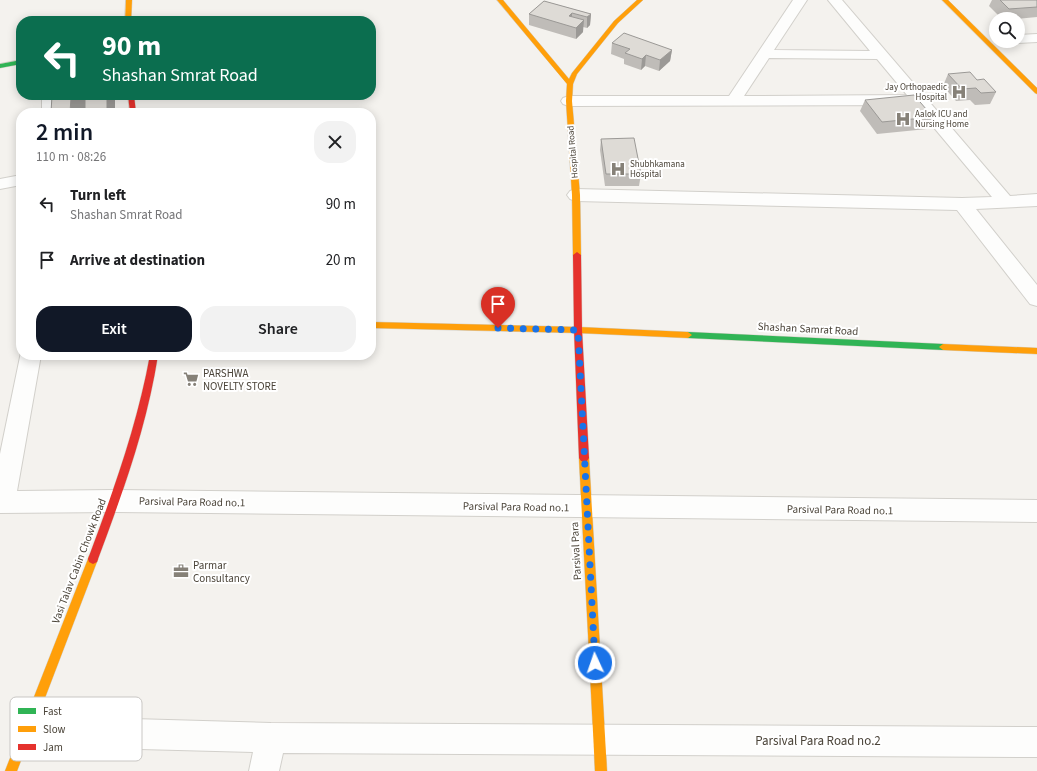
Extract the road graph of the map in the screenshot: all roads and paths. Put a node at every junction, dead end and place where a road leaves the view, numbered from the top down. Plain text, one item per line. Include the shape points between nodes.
1 (129, 0) edge
2 (500, 0) edge
3 (640, 0) edge
4 (800, 0) edge
5 (835, 0) edge
6 (945, 0) edge
7 (128, 16) edge
8 (1037, 38) edge
9 (989, 39) edge
10 (1025, 39) edge
11 (997, 48) edge
12 (764, 54) junction
13 (882, 55) junction
14 (16, 63) edge
15 (0, 66) edge
16 (570, 84) junction
17 (1037, 92) edge
18 (920, 100) junction
19 (569, 101) junction
20 (733, 101) junction
21 (16, 181) edge
22 (0, 184) edge
23 (576, 195) junction
24 (1037, 200) edge
25 (1006, 202) junction
26 (962, 204) junction
27 (1037, 299) edge
28 (376, 325) edge
29 (578, 330) junction
30 (1037, 351) edge
31 (29, 360) edge
32 (154, 360) edge
33 (115, 501) junction
34 (2, 502) edge
35 (586, 507) junction
36 (1037, 511) edge
37 (40, 697) edge
38 (142, 734) edge
39 (271, 738) junction
40 (599, 740) junction
41 (1037, 742) edge
42 (15, 761) edge
43 (11, 771) edge
44 (264, 771) edge
45 (601, 771) edge

1 - 7 street
2 - 16 street
3 - 16 street via 616,22 574,74
4 - 12 street
5 - 13 street
6 - 9 street
8 - 10 street
11 - 17 street
12 - 13 street
12 - 20 street
13 - 18 street
14 - 15 street
16 - 19 street, Hospital Road
18 - 20 street
18 - 25 street
19 - 20 street
19 - 23 street, Hospital Road
21 - 22 street
23 - 26 street
23 - 29 street, Hospital Road
24 - 25 street
25 - 26 street
26 - 27 street
28 - 29 street, Shashan Samrat Road
29 - 30 street, Shashan Samrat Road
29 - 35 street, Parsival Para
31 - 34 street
32 - 33 street, Vasi Talav Cabin Chowk Road via 152,379 139,427
33 - 34 street, Parsival Para Road no.1
33 - 35 street, Parsival Para Road no.1
33 - 37 street, Vasi Talav Cabin Chowk Road
35 - 36 street, Parsival Para Road no.1
35 - 40 street, Parsival Para
38 - 39 street, Parsival Para Road no.2
39 - 40 street, Parsival Para Road no.2
39 - 44 street
40 - 41 street, Parsival Para Road no.2
40 - 45 street, Parsival Para
42 - 43 street, Vasi Talav Cabin Chowk Road

